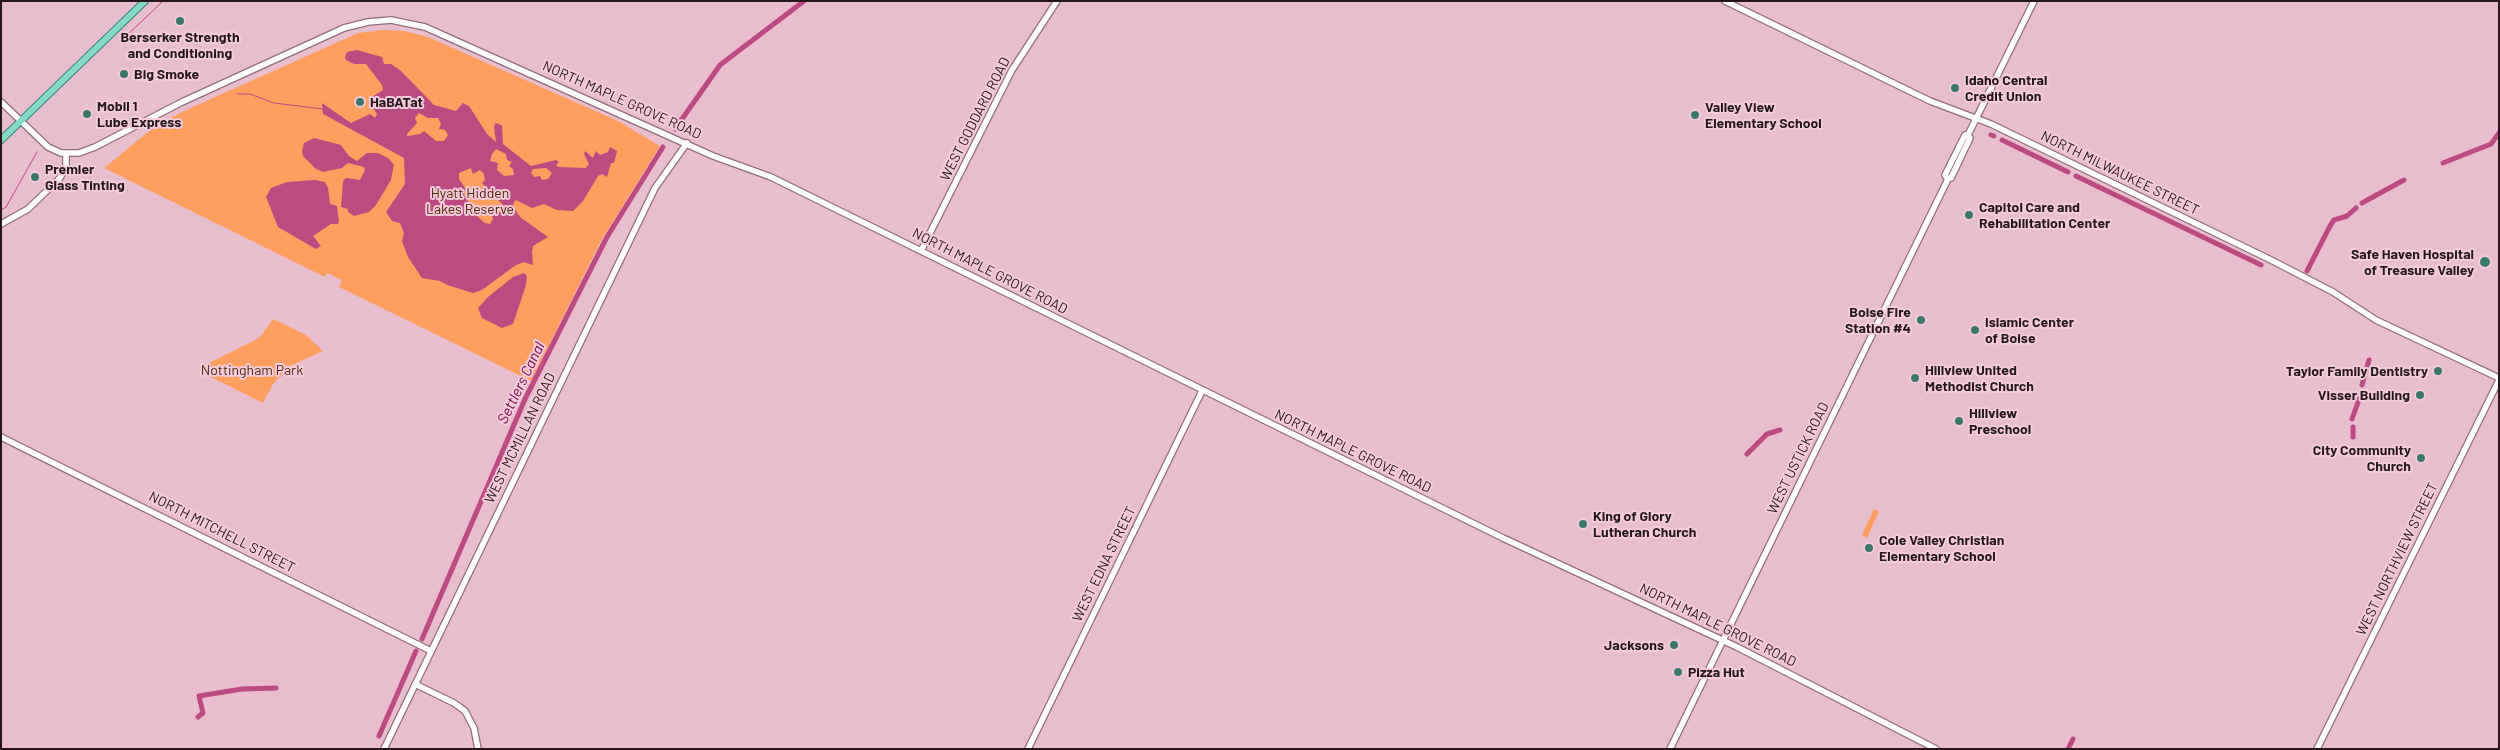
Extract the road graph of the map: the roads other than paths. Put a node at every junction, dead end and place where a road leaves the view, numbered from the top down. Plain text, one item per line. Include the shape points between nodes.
1 (145, 1) edge
2 (1057, 1) edge
3 (1725, 1) edge
4 (2034, 1) edge
5 (1, 102) edge
6 (1976, 119) junction
7 (22, 120) junction
8 (1, 140) edge
9 (687, 143) junction
10 (66, 154) junction
11 (1, 224) edge
12 (921, 252) junction
13 (2499, 379) edge
14 (1202, 391) junction
15 (1, 437) edge
16 (1724, 641) junction
17 (431, 650) junction
18 (415, 684) junction
19 (384, 749) edge
20 (478, 749) edge
21 (1028, 749) edge
22 (1670, 749) edge
23 (1936, 749) edge
24 (2317, 749) edge

1 - 7 main road
2 - 12 main road, WEST GODDARD ROAD via 1012,70
3 - 6 main road, NORTH MILWAUKEE STREET via 1930,101
4 - 6 main road, WEST USTICK ROAD
5 - 7 main road
6 - 13 main road, NORTH MILWAUKEE STREET via 2271,260 2333,292 2372,317
6 - 16 main road, WEST USTICK ROAD via 1951,178
7 - 8 main road
7 - 10 main road via 45,144
9 - 10 main road, NORTH MAPLE GROVE ROAD via 442,33 391,20 344,28 182,102 95,147
9 - 12 main road, NORTH MAPLE GROVE ROAD via 761,172
9 - 17 main road, WEST MCMILLAN ROAD via 656,188
10 - 11 main road via 66,166 60,178 28,209
12 - 14 main road, NORTH MAPLE GROVE ROAD
13 - 24 main road, WEST NORTHVIEW STREET
14 - 16 main road, NORTH MAPLE GROVE ROAD via 1546,559
14 - 21 main road, WEST EDNA STREET
15 - 17 main road, NORTH MITCHELL STREET
16 - 22 main road, WEST USTICK ROAD
16 - 23 main road, NORTH MAPLE GROVE ROAD
17 - 18 main road, WEST MCMILLAN ROAD
18 - 19 main road, WEST MCMILLAN ROAD
18 - 20 main road via 465,711 474,728

